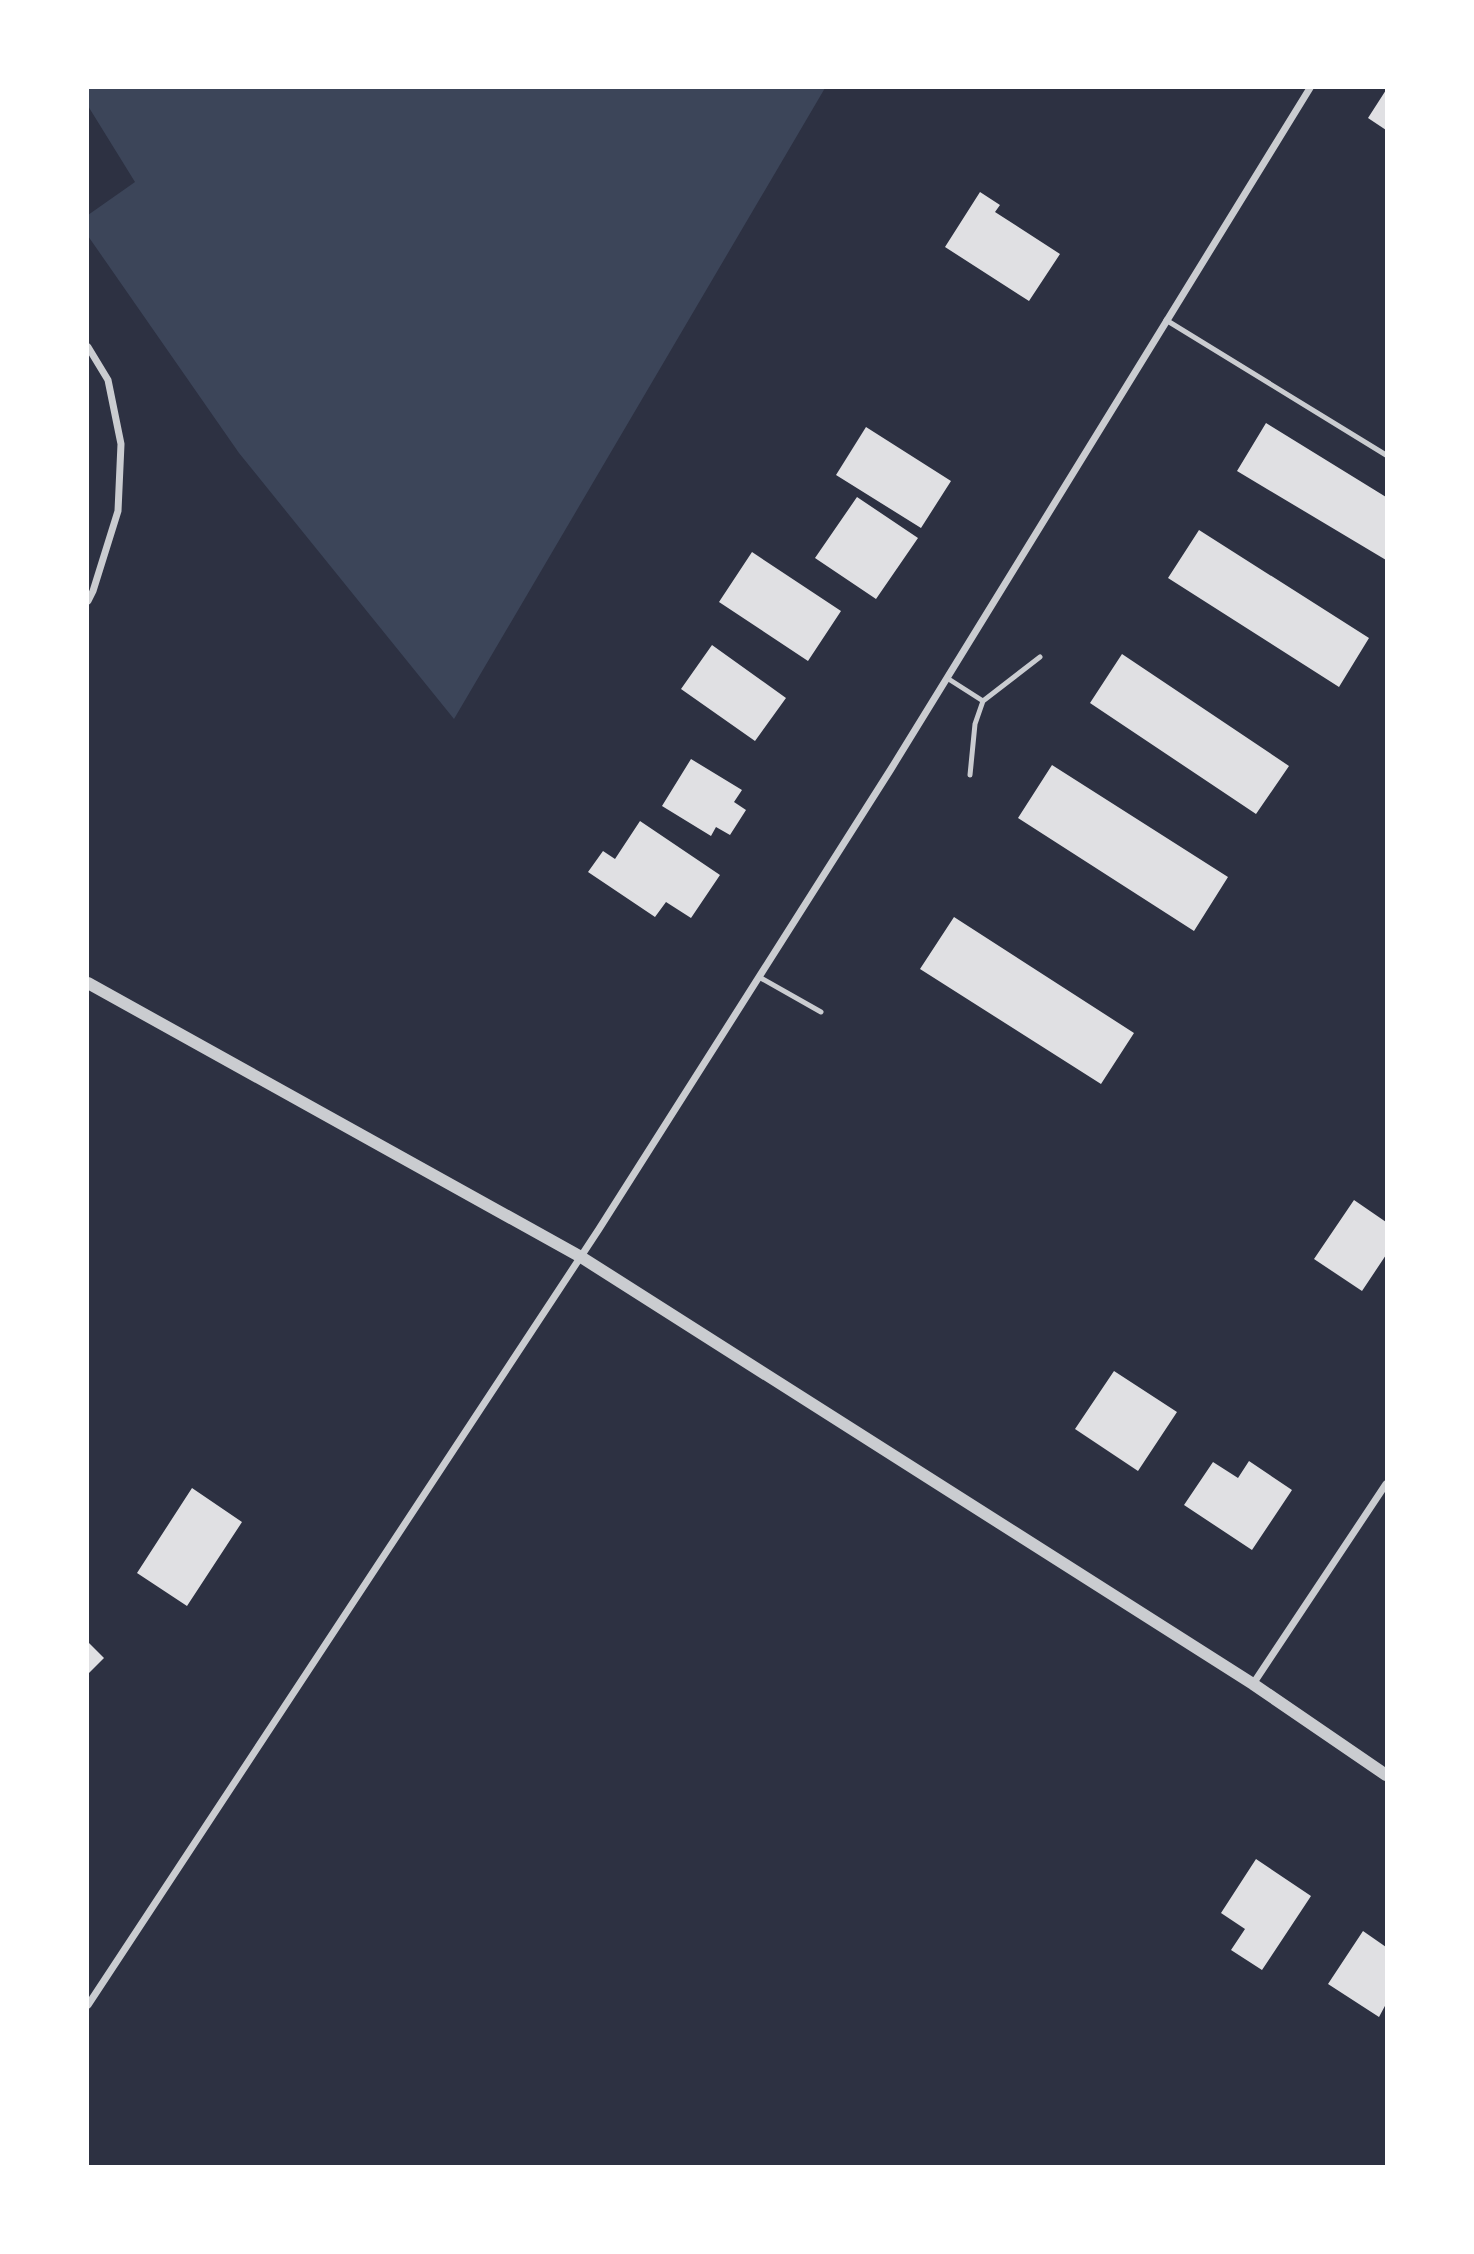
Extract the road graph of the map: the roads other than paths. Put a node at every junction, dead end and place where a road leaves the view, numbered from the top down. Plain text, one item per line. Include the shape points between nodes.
1 (1310, 88) edge
2 (1166, 320) junction
3 (88, 347) edge
4 (1387, 455) edge
5 (88, 601) edge
6 (1040, 657) dead end
7 (947, 678) junction
8 (984, 701) junction
9 (970, 775) dead end
10 (759, 977) junction
11 (88, 983) edge
12 (821, 1012) dead end
13 (581, 1257) junction
14 (1387, 1484) edge
15 (1253, 1684) junction
16 (1387, 1775) edge
17 (88, 2005) edge

1 - 2 street
2 - 4 lane
2 - 7 street
3 - 5 street via 108,380 121,444 118,511
6 - 8 lane
7 - 8 lane
7 - 10 street
8 - 9 lane via 975,724
10 - 12 lane
10 - 13 street
11 - 13 street
13 - 15 street
13 - 17 street
14 - 15 street
15 - 16 street

